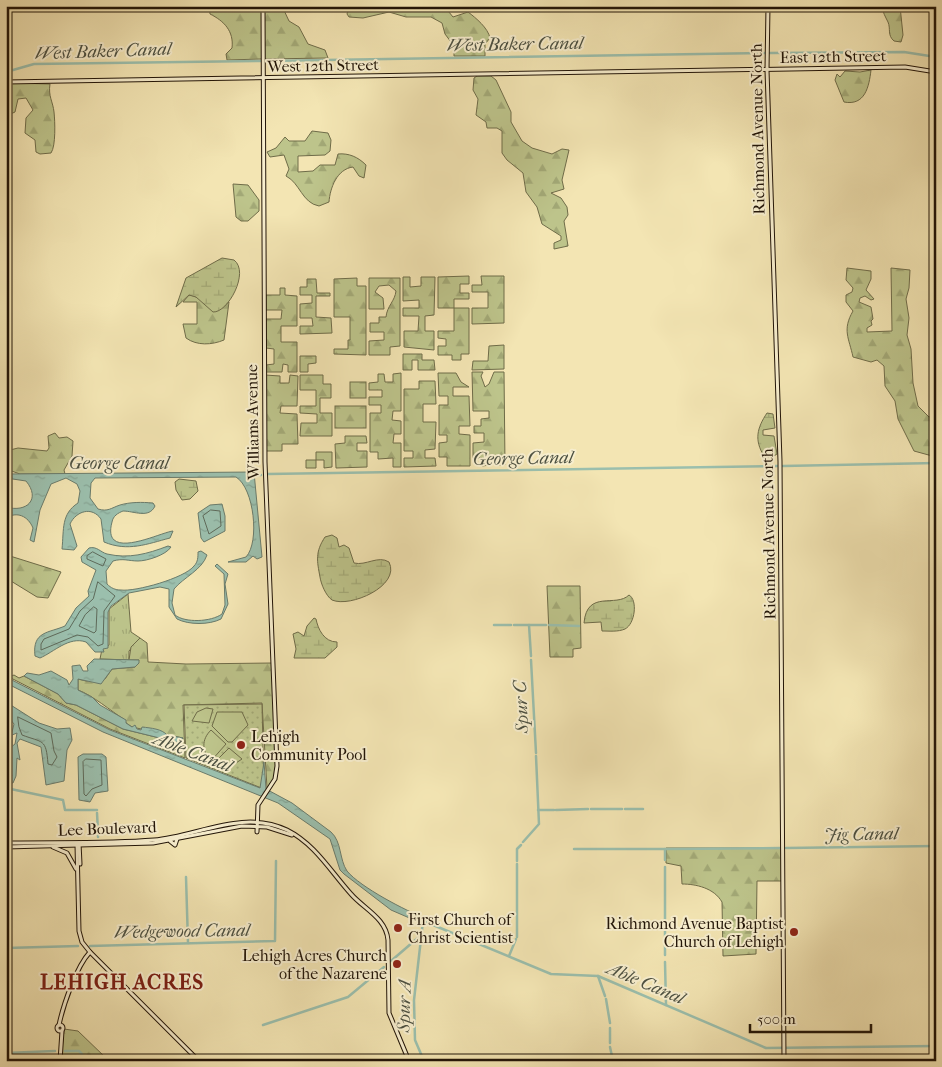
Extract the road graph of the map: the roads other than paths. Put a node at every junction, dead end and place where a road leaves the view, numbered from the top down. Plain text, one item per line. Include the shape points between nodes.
1 (263, 6) edge
2 (768, 6) edge
3 (767, 70) junction
4 (936, 72) edge
5 (641, 73) joint
6 (263, 79) junction
7 (6, 82) edge
8 (258, 824) junction
9 (200, 830) junction
10 (257, 832) dead end
11 (185, 837) junction
12 (161, 840) junction
13 (130, 841) junction
14 (78, 843) junction
15 (118, 844) junction
16 (7, 846) edge
17 (43, 846) junction
18 (80, 850) junction
19 (86, 854) dead end
20 (77, 875) junction
21 (78, 882) junction
22 (90, 952) junction
23 (60, 1061) edge
24 (199, 1061) edge
25 (409, 1061) edge
26 (784, 1061) edge

1 - 6 street, Williams Avenue
2 - 3 street, Richmond Avenue North
3 - 4 street, East 12th Street via 910,67
3 - 5 street, East 12th Street
3 - 26 street, Richmond Avenue North via 780,461
5 - 6 street, West 12th Street
6 - 7 street, West 12th Street
6 - 8 street, Williams Avenue via 265,470 277,766 276,777 258,807
8 - 9 street, Lee Boulevard via 238,822
8 - 10 street, Williams Avenue
8 - 11 street, Lee Boulevard
8 - 25 street, Lee Boulevard via 295,836 315,852 352,896 385,928 389,1013
9 - 11 street
9 - 12 street, Lee Boulevard
11 - 12 street, Lee Boulevard
12 - 13 street, Lee Boulevard
12 - 15 street, Lee Boulevard
13 - 14 street, Lee Boulevard
13 - 15 street
14 - 15 street, Lee Boulevard
14 - 16 street, Lee Boulevard via 35,842
14 - 17 street, Lee Boulevard
14 - 18 street
14 - 20 street
16 - 17 street, Lee Boulevard
17 - 20 street via 58,848 67,854 74,862
18 - 19 street
18 - 21 street
20 - 21 street
21 - 22 street via 79,933
22 - 23 street via 63,1006 61,1026 57,1029 60,1031
22 - 24 street

